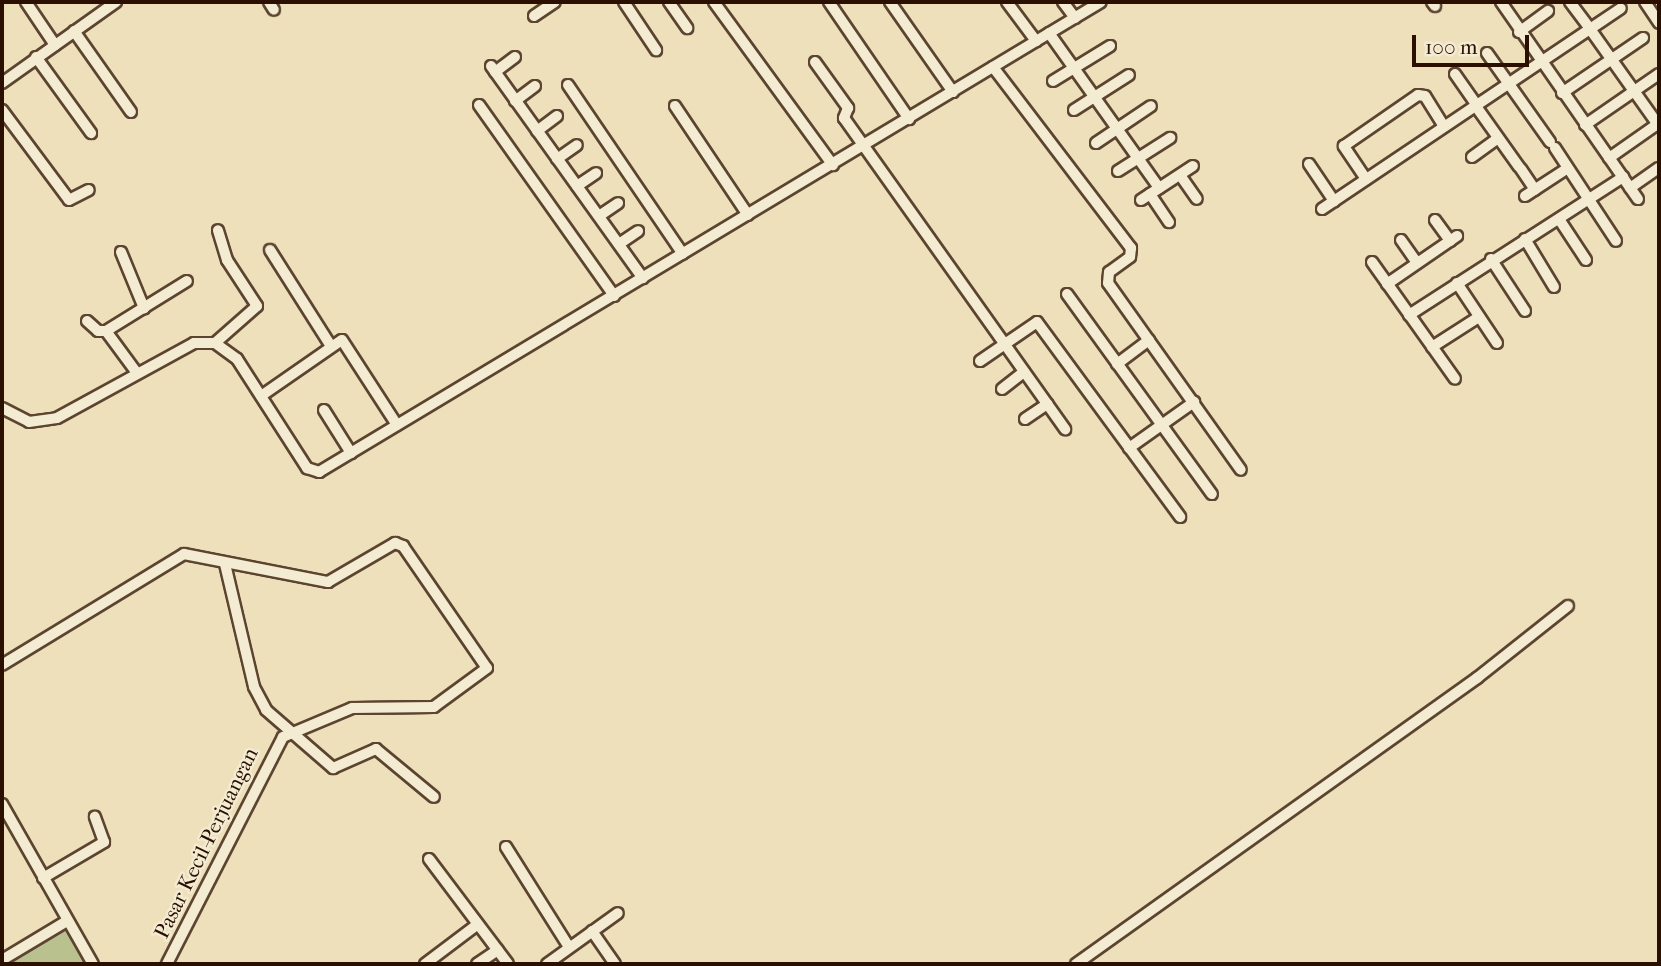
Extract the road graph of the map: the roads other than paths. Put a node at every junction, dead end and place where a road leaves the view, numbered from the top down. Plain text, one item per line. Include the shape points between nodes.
1 (26, 2) edge
2 (116, 2) edge
3 (555, 2) edge
4 (624, 2) edge
5 (669, 2) edge
6 (714, 2) edge
7 (829, 2) edge
8 (890, 2) edge
9 (1007, 2) edge
10 (1063, 2) edge
11 (1101, 2) edge
12 (1501, 2) edge
13 (1570, 2) edge
14 (1645, 2) edge
15 (1621, 8) dead end
16 (1548, 11) dead end
17 (534, 16) dead end
18 (1075, 18) junction
19 (1659, 23) edge
20 (687, 29) dead end
21 (1590, 29) junction
22 (74, 31) junction
23 (1519, 32) junction
24 (1049, 33) junction
25 (1643, 38) dead end
26 (1036, 41) junction
27 (55, 45) junction
28 (1110, 46) dead end
29 (656, 50) dead end
30 (1487, 53) dead end
31 (36, 57) junction
32 (515, 57) dead end
33 (1612, 60) junction
34 (1539, 61) junction
35 (814, 62) dead end
36 (993, 67) junction
37 (1074, 68) junction
38 (1455, 74) dead end
39 (1659, 74) edge
40 (1129, 75) dead end
41 (1053, 81) dead end
42 (1508, 82) junction
43 (2, 83) edge
44 (568, 85) dead end
45 (535, 86) dead end
46 (1634, 91) junction
47 (953, 92) junction
48 (1562, 93) junction
49 (1094, 97) junction
50 (515, 101) junction
51 (479, 105) dead end
52 (1475, 105) junction
53 (675, 106) dead end
54 (1151, 106) dead end
55 (2, 110) edge
56 (1074, 110) dead end
57 (131, 112) dead end
58 (557, 116) dead end
59 (909, 119) junction
60 (1585, 125) junction
61 (1659, 125) edge
62 (1444, 127) junction
63 (1117, 129) junction
64 (537, 131) junction
65 (91, 133) dead end
66 (1170, 138) dead end
67 (1499, 138) junction
68 (1096, 143) dead end
69 (576, 145) dead end
70 (864, 146) junction
71 (1472, 157) dead end
72 (1609, 158) junction
73 (557, 159) junction
74 (1138, 159) junction
75 (1309, 164) dead end
76 (833, 165) junction
77 (1193, 166) dead end
78 (1568, 168) junction
79 (1659, 168) edge
80 (1118, 172) dead end
81 (596, 173) dead end
82 (1180, 175) junction
83 (1623, 177) junction
84 (1366, 179) junction
85 (577, 186) junction
86 (1630, 188) junction
87 (89, 190) dead end
88 (1150, 194) junction
89 (1197, 199) dead end
90 (1638, 199) dead end
91 (1589, 200) junction
92 (1334, 201) junction
93 (618, 203) dead end
94 (1322, 209) dead end
95 (748, 215) junction
96 (598, 216) junction
97 (1559, 219) junction
98 (1435, 220) dead end
99 (1169, 222) dead end
100 (218, 230) dead end
101 (638, 231) dead end
102 (1401, 240) dead end
103 (1525, 240) junction
104 (1616, 241) dead end
105 (619, 244) junction
106 (270, 250) dead end
107 (121, 252) dead end
108 (683, 254) junction
109 (1491, 259) junction
110 (1586, 260) dead end
111 (1372, 262) dead end
112 (1417, 263) junction
113 (643, 278) junction
114 (187, 281) dead end
115 (1457, 283) junction
116 (1387, 284) junction
117 (1554, 287) dead end
118 (1067, 295) dead end
119 (614, 296) junction
120 (144, 308) junction
121 (1525, 311) dead end
122 (1409, 315) junction
123 (1479, 317) junction
124 (87, 321) dead end
125 (106, 331) junction
126 (1149, 340) junction
127 (215, 343) junction
128 (1497, 343) dead end
129 (1004, 344) junction
130 (331, 346) junction
131 (1432, 347) junction
132 (980, 361) dead end
133 (1117, 364) junction
134 (1024, 372) junction
135 (136, 373) junction
136 (1455, 379) dead end
137 (1002, 388) dead end
138 (261, 396) junction
139 (1194, 402) junction
140 (1047, 404) junction
141 (2, 408) edge
142 (324, 410) dead end
143 (1025, 419) dead end
144 (397, 425) junction
145 (1162, 425) junction
146 (1065, 429) dead end
147 (1129, 448) junction
148 (351, 453) junction
149 (1241, 470) dead end
150 (1212, 494) dead end
151 (1180, 517) dead end
152 (225, 564) junction
153 (1568, 607) dead end
154 (2, 665) edge
155 (291, 732) junction
156 (434, 797) dead end
157 (2, 804) edge
158 (95, 817) dead end
159 (506, 847) dead end
160 (429, 859) dead end
161 (43, 878) junction
162 (618, 914) dead end
163 (66, 921) junction
164 (478, 924) junction
165 (592, 931) junction
166 (569, 947) junction
167 (498, 950) junction
168 (2, 960) edge
169 (93, 964) edge
170 (167, 964) edge
171 (425, 964) edge
172 (477, 964) edge
173 (508, 964) edge
174 (547, 964) edge
175 (615, 964) edge
176 (1076, 964) edge

1 - 27 street
2 - 22 street
3 - 17 street
4 - 29 street
5 - 20 street
6 - 76 street
7 - 59 street
8 - 47 street
9 - 26 street
10 - 18 street
11 - 18 street
12 - 23 street
13 - 21 street
14 - 19 street
15 - 21 street
16 - 23 street
18 - 24 street
21 - 33 street
21 - 34 street
22 - 27 street
22 - 57 street
23 - 34 street
24 - 26 street
24 - 37 street
25 - 33 street
26 - 36 street
27 - 31 street
28 - 37 street
30 - 42 street
31 - 43 street
31 - 65 street
32 - 50 street via 493,69
33 - 46 street
33 - 48 street
34 - 42 street
34 - 48 street
35 - 70 street via 848,108 844,118
36 - 47 street
36 - 126 street via 1130,248 1130,257 1107,278
37 - 41 street
37 - 49 street
38 - 52 street
39 - 46 street
40 - 49 street
42 - 52 street
42 - 78 street
44 - 108 street
45 - 50 street
46 - 60 street
46 - 61 street
47 - 59 street
48 - 60 street
49 - 56 street
49 - 63 street
50 - 64 street
51 - 119 street
52 - 62 street
52 - 67 street
53 - 95 street
54 - 63 street
55 - 87 street via 69,200
58 - 64 street
59 - 70 street
60 - 72 street
61 - 72 street
62 - 84 street
62 - 84 street via 1424,96 1418,95 1344,146
63 - 68 street
63 - 74 street
64 - 73 street
66 - 74 street
67 - 71 street
67 - 78 street via 1520,168 1530,193
69 - 73 street
70 - 76 street
70 - 129 street
72 - 83 street
73 - 85 street
74 - 80 street
74 - 88 street
75 - 92 street
76 - 95 street
77 - 82 street
78 - 91 street
79 - 86 street
81 - 85 street
82 - 88 street
82 - 89 street
83 - 86 street
83 - 91 street
84 - 92 street
85 - 96 street
86 - 90 street
88 - 99 street
91 - 97 street
91 - 104 street
92 - 94 street
93 - 96 street
95 - 108 street
96 - 105 street
97 - 103 street
97 - 110 street
98 - 112 street via 1453,238
100 - 127 street via 227,260 257,306
101 - 105 street
102 - 112 street
103 - 109 street
103 - 117 street
105 - 113 street
106 - 130 street
107 - 120 street
108 - 113 street
109 - 115 street
109 - 121 street
111 - 116 street
112 - 116 street
113 - 119 street
114 - 120 street
115 - 122 street
115 - 123 street
116 - 122 street
118 - 133 street
119 - 144 street
120 - 125 street
122 - 131 street
123 - 128 street
123 - 131 street
124 - 125 street via 98,331
125 - 135 street
126 - 133 street
126 - 139 street
127 - 135 street via 194,343
127 - 138 street via 237,359
129 - 132 street
129 - 134 street
129 - 147 street via 1037,321
130 - 138 street
130 - 144 street via 342,340
131 - 136 street
133 - 145 street
134 - 137 street
134 - 140 street
135 - 141 street via 70,412 41,422
138 - 148 street via 312,472
139 - 145 street
139 - 149 street
140 - 143 street
140 - 146 street
142 - 148 street
144 - 148 street
145 - 147 street
145 - 150 street
147 - 151 street
152 - 154 street via 192,552 184,554
152 - 155 street via 254,687 266,710
152 - 155 street, Pasar Kecil-Perjuangan via 328,582 399,544 487,668 434,707 352,708
153 - 176 street via 1477,678
155 - 156 street via 333,768 376,749
155 - 170 street, Pasar Kecil-Perjuangan via 276,745
157 - 161 street
158 - 161 street via 104,842
159 - 166 street
160 - 164 street
161 - 163 street
162 - 165 street
163 - 168 street
163 - 169 street
164 - 167 street
164 - 171 street
165 - 166 street
165 - 175 street
166 - 174 street
167 - 172 street
167 - 173 street

